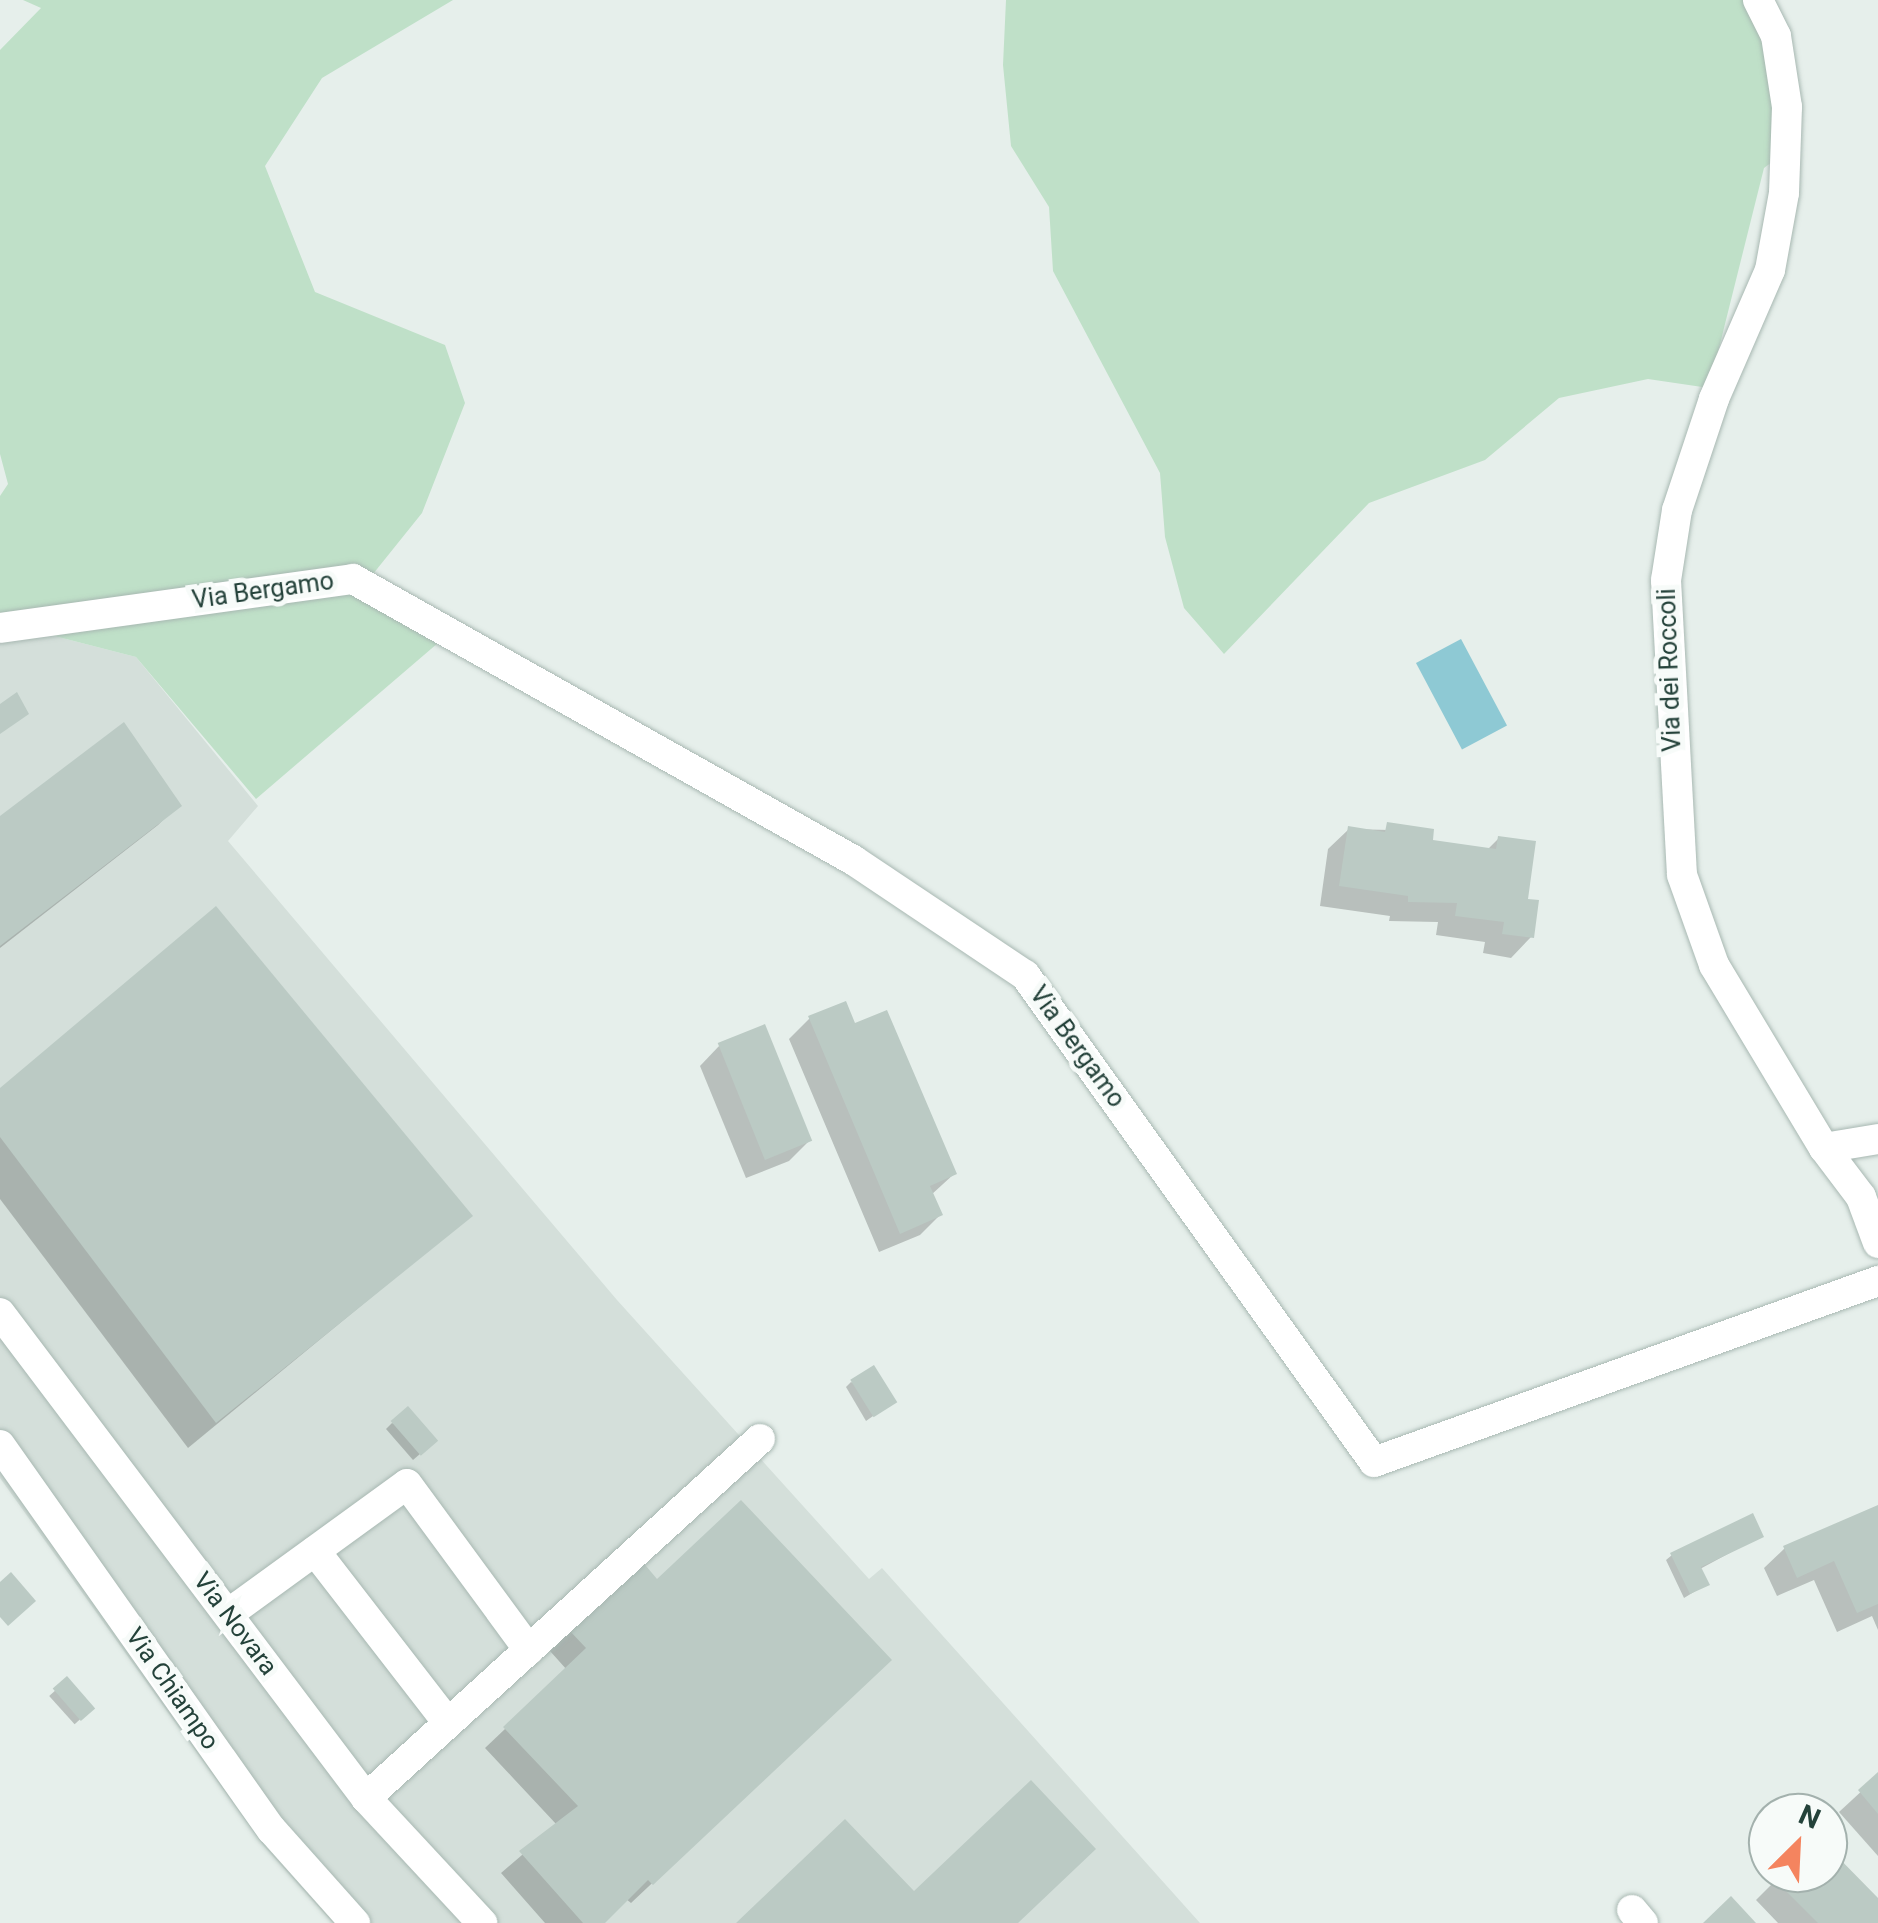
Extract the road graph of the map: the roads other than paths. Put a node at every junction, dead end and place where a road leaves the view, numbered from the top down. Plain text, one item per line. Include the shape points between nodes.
1 (1758, 0) edge
2 (0, 628) edge
3 (1878, 1139) edge
4 (1824, 1148) junction
5 (1878, 1243) edge
6 (1878, 1281) edge
7 (0, 1314) edge
8 (760, 1439) dead end
9 (0, 1445) edge
10 (315, 1551) junction
11 (228, 1614) junction
12 (529, 1650) junction
13 (448, 1723) junction
14 (366, 1798) junction
15 (355, 1923) edge
16 (482, 1923) edge

1 - 4 street, Via dei Roccoli via 1776,36 1787,106 1784,193 1770,270 1714,399 1677,510 1666,580 1675,792 1682,875 1714,965
2 - 6 street, Via Bergamo via 352,579 853,860 1025,975 1374,1462
3 - 4 street
4 - 5 street, Via dei Roccoli via 1861,1197
7 - 11 street, Via Novara
8 - 12 street
9 - 15 street, Via Chiampo via 272,1830
10 - 11 street
10 - 12 street via 408,1484
10 - 13 street
11 - 14 street, Via Novara
12 - 13 street
13 - 14 street
14 - 16 street, Via Novara

